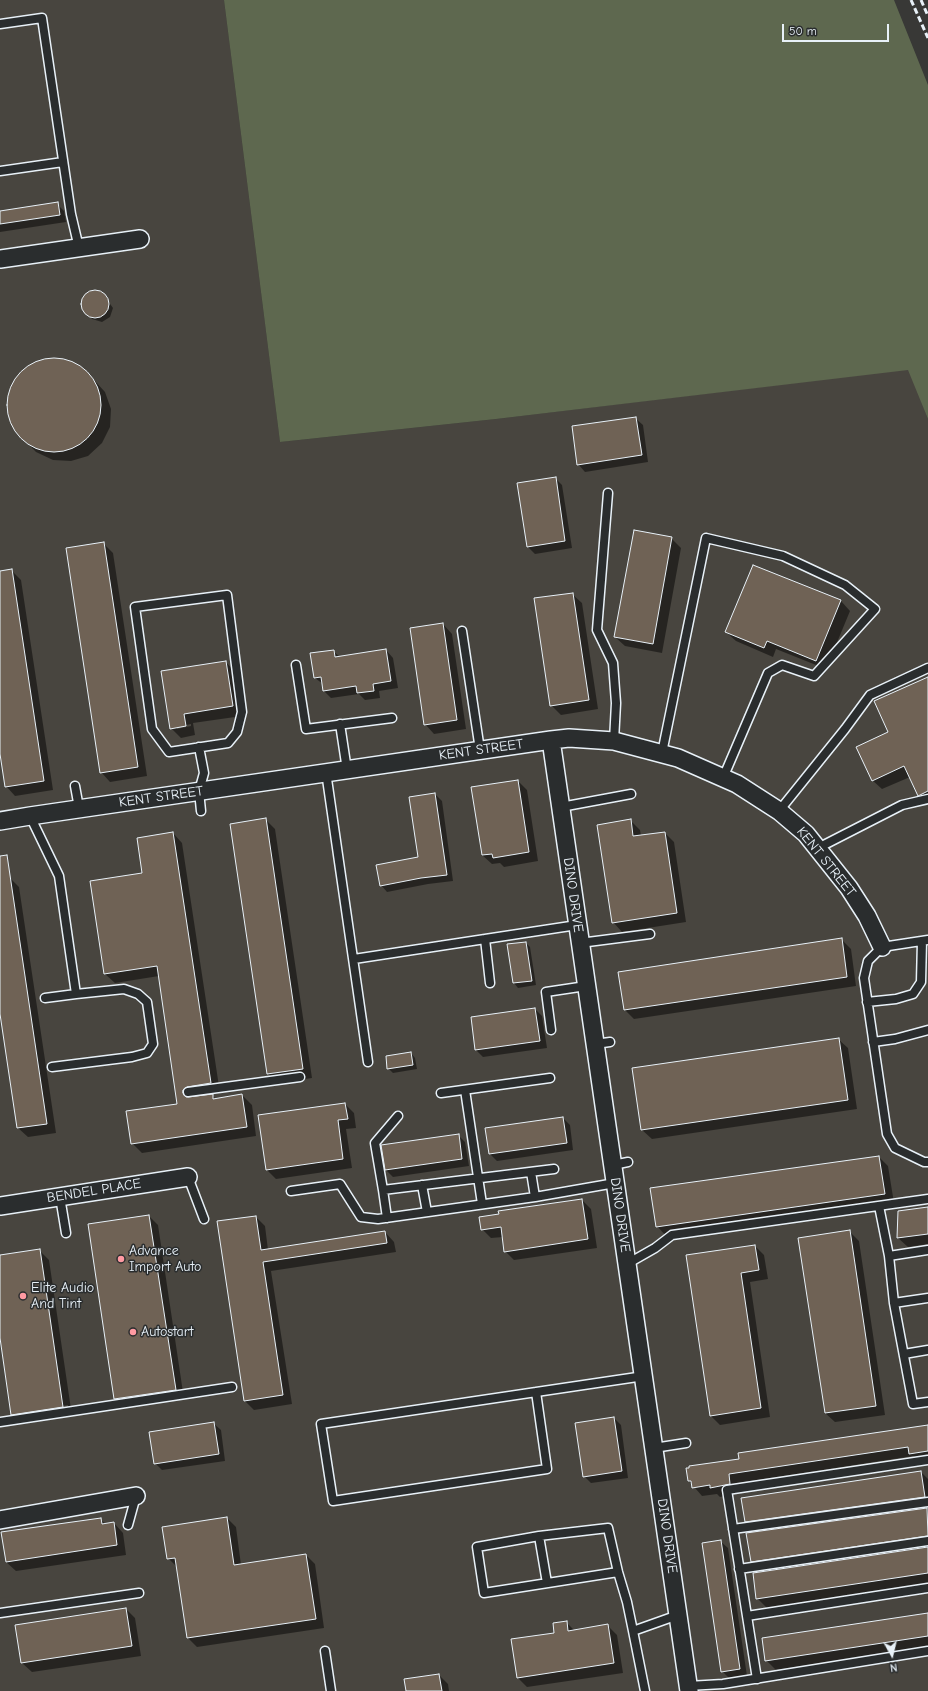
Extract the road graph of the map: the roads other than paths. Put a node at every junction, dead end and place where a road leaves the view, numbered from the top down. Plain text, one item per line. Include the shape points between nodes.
1 (0, 24) edge
2 (64, 162) junction
3 (0, 171) edge
4 (140, 239) dead end
5 (79, 248) junction
6 (0, 259) edge
7 (608, 494) dead end
8 (462, 631) dead end
9 (296, 665) dead end
10 (928, 668) edge
11 (392, 718) dead end
12 (340, 724) junction
13 (551, 740) junction
14 (614, 741) junction
15 (199, 747) junction
16 (480, 750) junction
17 (662, 753) junction
18 (347, 770) junction
19 (326, 772) junction
20 (723, 778) junction
21 (75, 786) dead end
22 (198, 791) junction
23 (631, 794) dead end
24 (928, 799) edge
25 (561, 807) junction
26 (79, 808) junction
27 (201, 811) dead end
28 (779, 811) junction
29 (30, 816) junction
30 (0, 821) edge
31 (818, 848) junction
32 (577, 924) junction
33 (650, 934) dead end
34 (485, 940) junction
35 (925, 941) edge
36 (580, 943) junction
37 (882, 947) junction
38 (354, 960) junction
39 (490, 983) dead end
40 (586, 986) junction
41 (76, 994) junction
42 (45, 998) dead end
43 (867, 1002) junction
44 (551, 1030) dead end
45 (928, 1030) edge
46 (873, 1042) junction
47 (368, 1062) dead end
48 (52, 1067) dead end
49 (300, 1077) dead end
50 (550, 1078) dead end
51 (465, 1090) junction
52 (188, 1092) dead end
53 (441, 1093) dead end
54 (398, 1116) dead end
55 (928, 1162) edge
56 (554, 1169) dead end
57 (531, 1172) junction
58 (188, 1177) joint
59 (478, 1178) junction
60 (616, 1183) junction
61 (422, 1184) junction
62 (383, 1190) junction
63 (291, 1191) dead end
64 (60, 1197) junction
65 (535, 1197) junction
66 (928, 1199) edge
67 (482, 1204) junction
68 (0, 1206) edge
69 (879, 1206) junction
70 (427, 1212) junction
71 (387, 1218) junction
72 (204, 1219) dead end
73 (66, 1233) dead end
74 (928, 1250) edge
75 (889, 1256) junction
76 (627, 1264) junction
77 (928, 1298) edge
78 (894, 1303) junction
79 (928, 1350) edge
80 (904, 1354) junction
81 (644, 1376) junction
82 (232, 1387) dead end
83 (536, 1392) junction
84 (928, 1402) edge
85 (0, 1422) edge
86 (686, 1443) dead end
87 (654, 1448) junction
88 (928, 1460) edge
89 (136, 1496) joint
90 (928, 1502) edge
91 (0, 1520) edge
92 (128, 1525) dead end
93 (733, 1529) junction
94 (539, 1536) junction
95 (928, 1541) edge
96 (739, 1569) junction
97 (618, 1572) junction
98 (548, 1583) junction
99 (928, 1588) edge
100 (139, 1593) dead end
101 (0, 1613) edge
102 (678, 1615) junction
103 (747, 1616) junction
104 (633, 1631) junction
105 (325, 1651) dead end
106 (928, 1651) edge
107 (757, 1679) junction
108 (689, 1688) edge
109 (331, 1691) edge
110 (645, 1691) edge

1 - 2 lane via 42,18
2 - 3 lane
2 - 5 lane via 71,214
4 - 5 street
5 - 6 street
7 - 14 lane via 598,630 613,663 616,703
8 - 16 lane
9 - 12 lane via 306,729
10 - 28 lane via 870,695
11 - 12 lane
12 - 18 lane
13 - 14 street, KENT STREET via 569,738
13 - 16 street, KENT STREET
13 - 25 street, DINO DRIVE
14 - 17 street, KENT STREET
15 - 15 lane via 169,752 152,729 135,607 227,595 242,712 237,732 228,743
15 - 22 lane via 204,773
16 - 18 street, KENT STREET
17 - 20 street, KENT STREET
17 - 20 lane via 706,538 783,556 845,585 875,608 814,676 782,665 768,673
18 - 19 street, KENT STREET
19 - 22 street, KENT STREET
19 - 38 lane
20 - 28 street, KENT STREET
21 - 26 lane
22 - 26 street, KENT STREET
22 - 27 lane
23 - 25 lane
24 - 31 lane via 902,805
25 - 32 street, DINO DRIVE
26 - 29 street, KENT STREET
28 - 31 street, KENT STREET
29 - 30 street, KENT STREET
29 - 41 lane via 59,876
31 - 37 street, KENT STREET via 849,888 867,916
32 - 34 lane
32 - 36 street, DINO DRIVE
33 - 36 lane
34 - 38 lane
34 - 39 lane
35 - 37 lane
35 - 43 lane via 921,982 913,994 896,999
36 - 40 street, DINO DRIVE
37 - 43 lane via 868,961 864,978
38 - 47 lane
40 - 44 lane via 546,992
40 - 60 street, DINO DRIVE via 603,1043 621,1164
41 - 42 lane
41 - 48 lane via 124,989 138,994 146,1002 153,1044 146,1053 132,1057
43 - 46 lane
45 - 46 lane
46 - 55 lane via 887,1134 895,1148
49 - 52 lane
50 - 51 lane
51 - 53 lane
51 - 59 lane
54 - 62 lane via 375,1143
56 - 57 lane
57 - 59 lane
57 - 65 lane
58 - 64 street, BENDEL PLACE
58 - 72 lane
59 - 61 lane
59 - 67 lane
60 - 65 lane
60 - 76 street, DINO DRIVE
61 - 62 lane
61 - 70 lane
62 - 71 lane
63 - 71 lane via 340,1184 361,1217 378,1220
64 - 68 street, BENDEL PLACE
64 - 73 lane
65 - 67 lane
66 - 69 lane
67 - 70 lane
69 - 75 lane
69 - 76 lane via 672,1235
70 - 71 lane
74 - 75 lane
75 - 78 lane
76 - 81 street, DINO DRIVE
77 - 78 lane
78 - 80 lane
79 - 80 lane
80 - 84 lane via 913,1404
81 - 83 lane
81 - 87 street, DINO DRIVE
82 - 85 lane
83 - 83 lane via 321,1424 333,1501 547,1469
86 - 87 lane
87 - 102 street, DINO DRIVE
88 - 93 lane via 726,1490
89 - 91 street
89 - 92 lane
90 - 93 lane
93 - 96 lane
94 - 97 lane via 608,1528
94 - 98 lane
94 - 98 lane via 477,1547 484,1593
95 - 96 lane
96 - 103 lane
97 - 98 lane
97 - 104 lane
99 - 103 lane
100 - 101 lane
102 - 104 lane
102 - 108 street, DINO DRIVE
103 - 107 lane
104 - 110 lane
105 - 109 lane
106 - 107 lane
107 - 108 lane

